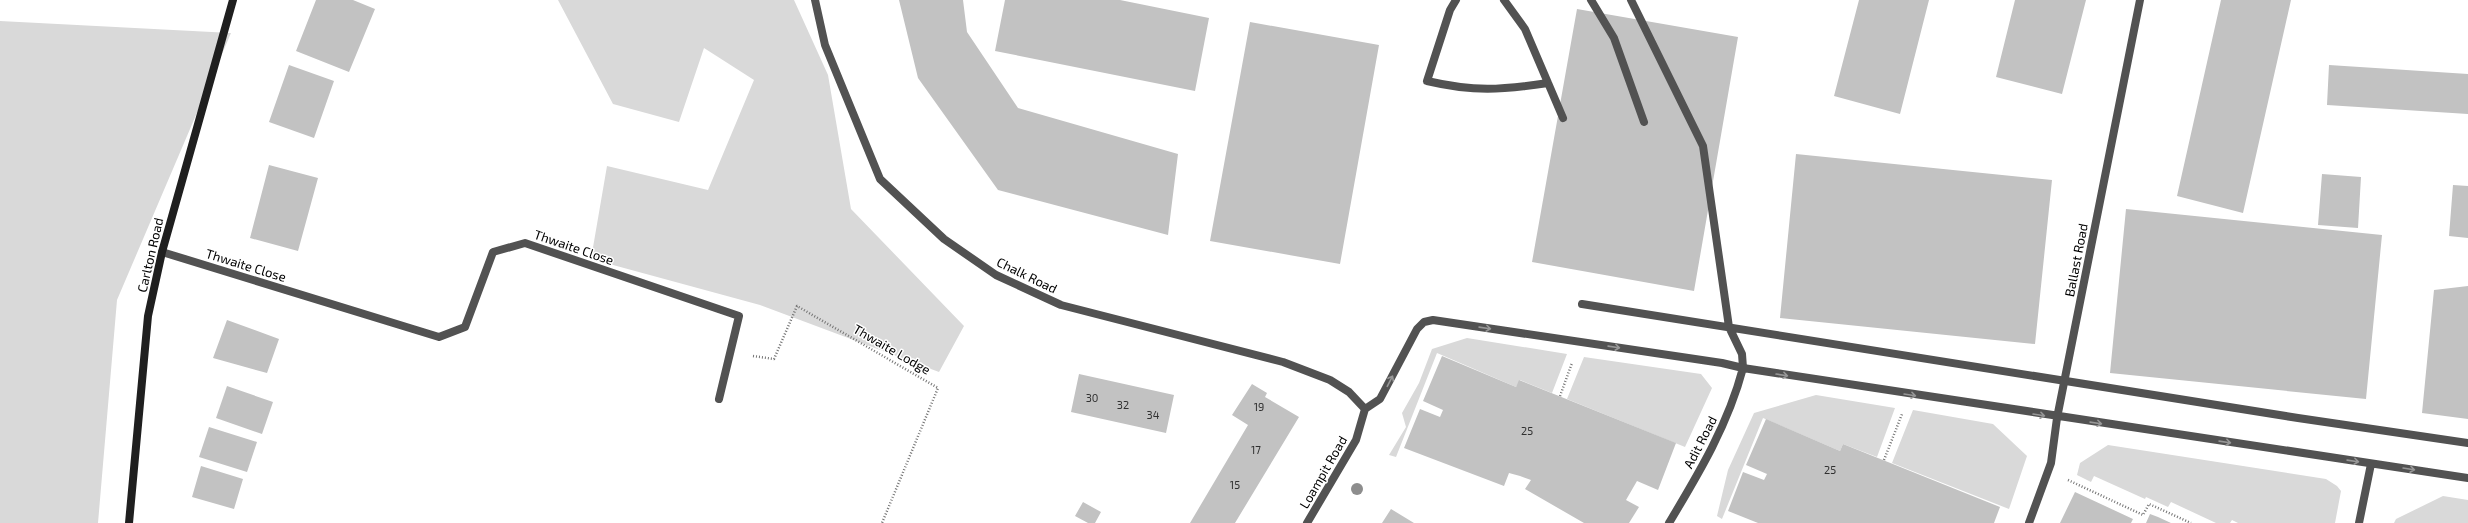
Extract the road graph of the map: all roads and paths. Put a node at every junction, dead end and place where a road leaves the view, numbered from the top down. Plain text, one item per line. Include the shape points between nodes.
1 (233, 0) edge
2 (815, 0) edge
3 (1456, 0) edge
4 (1504, 0) edge
5 (1591, 0) edge
6 (1631, 0) edge
7 (2140, 0) edge
8 (1548, 83) junction
9 (1563, 118) dead end
10 (1644, 122) dead end
11 (162, 252) junction
12 (1582, 304) dead end
13 (1729, 327) junction
14 (730, 352) junction
15 (1574, 359) dead end
16 (1743, 368) junction
17 (1560, 396) dead end
18 (719, 399) dead end
19 (1365, 409) junction
20 (1903, 412) dead end
21 (2057, 418) junction
22 (2468, 443) edge
23 (1884, 460) dead end
24 (2371, 464) junction
25 (2468, 478) edge
26 (2068, 480) dead end
27 (129, 523) edge
28 (882, 523) edge
29 (1307, 523) edge
30 (1669, 523) edge
31 (2029, 523) edge
32 (2191, 523) edge
33 (2358, 523) edge

1 - 11 street, Carlton Road
2 - 19 street, Chalk Road via 825,45 880,179 944,239 996,275 1061,305 1284,362 1330,380 1349,392
3 - 8 street via 1450,10 1427,81 1460,89 1504,90
4 - 8 street via 1525,29
5 - 10 street via 1614,38
6 - 13 street via 1703,146
7 - 21 street, Ballast Road
8 - 9 street
11 - 14 street, Thwaite Close via 439,337 465,327 493,252 524,243 739,316
11 - 27 street, Carlton Road via 148,316
12 - 13 street
13 - 16 street via 1742,354
13 - 22 street
14 - 18 street, Thwaite Close
14 - 28 path, Thwaite Lodge via 774,359 797,306 938,388
15 - 17 path
19 -> 16 street via 1380,399 1417,329 1424,322 1433,320 1722,362
16 -> 21 street
16 - 30 street, Adit Road via 1735,398 1716,441
19 - 29 street, Loampit Road via 1356,440
20 - 23 path
21 -> 24 street
21 - 31 street, Ballast Road via 2052,463
24 -> 25 street
24 - 33 street
26 - 32 path via 2143,515 2148,504

